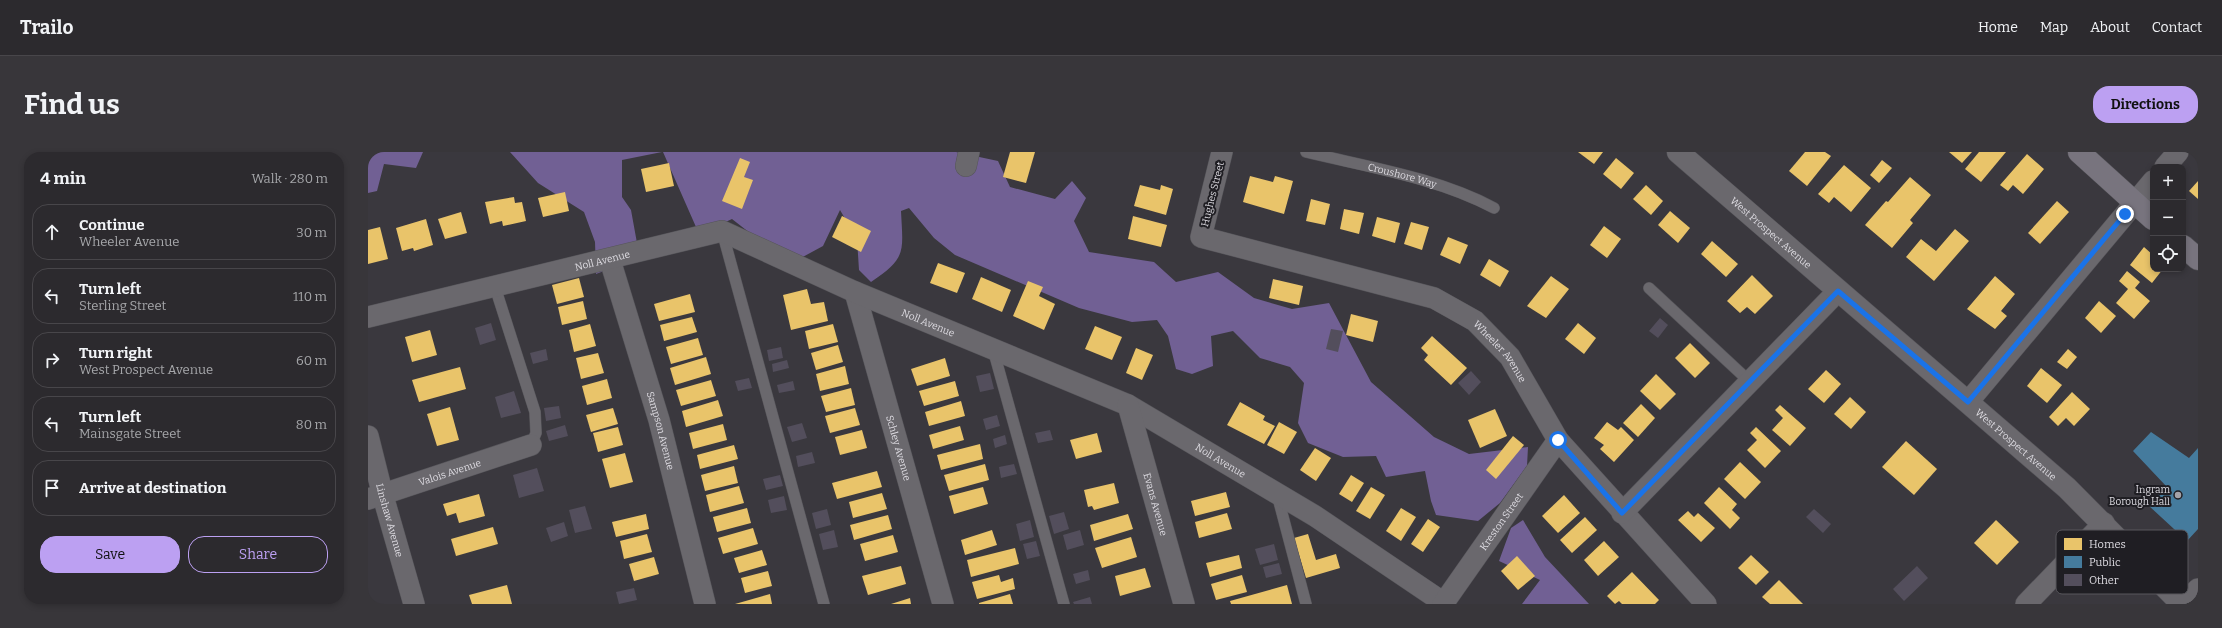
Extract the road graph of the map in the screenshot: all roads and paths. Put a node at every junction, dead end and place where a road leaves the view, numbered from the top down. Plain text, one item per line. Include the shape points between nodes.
1 (1222, 152) edge
2 (1306, 152) edge
3 (1678, 152) edge
4 (2079, 152) edge
5 (2178, 152) edge
6 (2168, 164) edge
7 (2150, 184) edge
8 (2135, 202) junction
9 (1494, 208) dead end
10 (2150, 216) edge
11 (722, 231) junction
12 (1201, 237) joint
13 (2186, 249) edge
14 (2198, 259) edge
15 (610, 260) junction
16 (495, 287) junction
17 (1649, 288) dead end
18 (1838, 291) junction
19 (855, 292) junction
20 (368, 317) edge
21 (992, 349) junction
22 (1750, 382) junction
23 (1968, 402) junction
24 (1128, 405) junction
25 (368, 436) edge
26 (1558, 440) junction
27 (531, 445) joint
28 (1276, 492) junction
29 (375, 498) edge
30 (1622, 513) junction
31 (2104, 523) junction
32 (2097, 530) edge
33 (2111, 530) edge
34 (2056, 573) edge
35 (2198, 589) edge
36 (2172, 594) edge
37 (414, 604) edge
38 (705, 604) edge
39 (824, 604) edge
40 (943, 604) edge
41 (1064, 604) edge
42 (1184, 604) edge
43 (1306, 604) edge
44 (1444, 604) edge
45 (1706, 604) edge
46 (2026, 604) edge
47 (2182, 604) edge

1 - 12 street, Hughes Street
2 - 9 lane, Croushore Way via 1438,185
3 - 18 street, West Prospect Avenue
4 - 8 main road
5 - 6 street
7 - 8 street
8 - 10 main road
8 - 23 street
11 - 15 street, Noll Avenue
11 - 19 street, Noll Avenue
11 - 39 lane
12 - 26 street, Wheeler Avenue via 1434,298 1475,321 1510,357
13 - 14 main road
15 - 16 street, Noll Avenue
15 - 38 street, Sampson Avenue via 659,420
16 - 20 street, Noll Avenue
16 - 27 lane via 534,412 536,433
17 - 22 lane
18 - 22 street
18 - 23 street, West Prospect Avenue
19 - 21 street, Noll Avenue
19 - 40 street, Schley Avenue
21 - 24 street, Noll Avenue
21 - 41 lane
22 - 30 street
23 - 31 street, West Prospect Avenue
24 - 28 street, Noll Avenue
24 - 42 street, Evans Avenue
25 - 29 street, Linshaw Avenue
26 - 30 street, Wheeler Avenue
26 - 44 street, Kreston Street
27 - 29 street, Valois Avenue
28 - 43 lane
28 - 44 street, Noll Avenue
29 - 37 street, Linshaw Avenue
30 - 45 street, Wheeler Avenue
31 - 32 street
31 - 33 street, West Prospect Avenue
34 - 46 street
35 - 47 street
36 - 47 street, West Prospect Avenue

